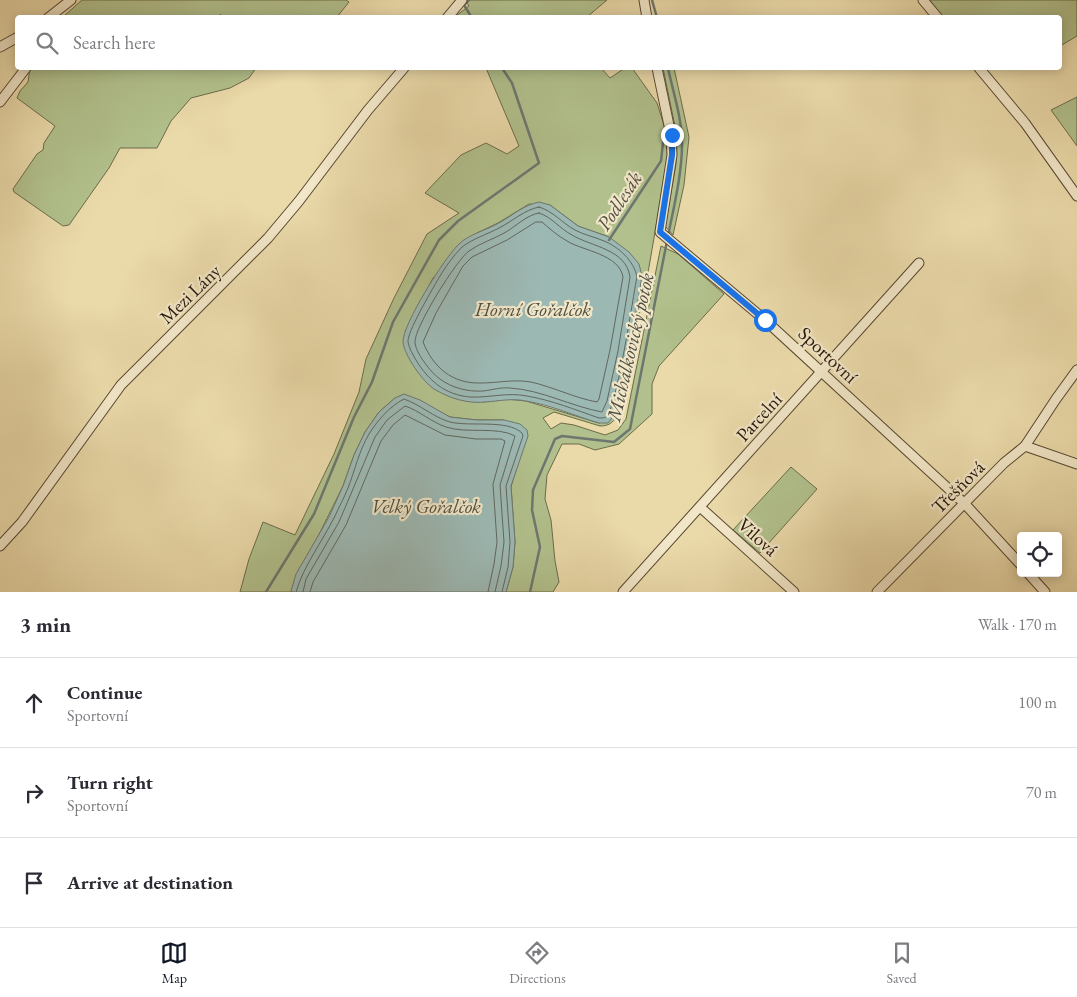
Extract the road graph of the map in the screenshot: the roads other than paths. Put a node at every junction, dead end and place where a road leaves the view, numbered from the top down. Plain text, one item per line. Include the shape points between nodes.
1 (71, 0) edge
2 (462, 0) edge
3 (644, 0) edge
4 (923, 0) edge
5 (58, 14) edge
6 (450, 15) edge
7 (646, 15) edge
8 (936, 15) edge
9 (15, 39) edge
10 (0, 47) edge
11 (24, 70) edge
12 (402, 70) edge
13 (657, 70) edge
14 (981, 70) edge
15 (0, 102) edge
16 (1077, 196) edge
17 (919, 263) dead end
18 (1077, 370) edge
19 (821, 372) junction
20 (1025, 446) junction
21 (1077, 464) edge
22 (964, 503) junction
23 (700, 507) junction
24 (0, 546) edge
25 (1017, 561) edge
26 (1032, 577) edge
27 (623, 592) edge
28 (794, 592) edge
29 (877, 592) edge
30 (1045, 592) edge

1 - 5 street
2 - 6 street
3 - 7 street
4 - 8 street
9 - 10 street
11 - 15 street
12 - 24 street, Mezi Lány via 268,238 121,385 22,522
13 - 19 street, Sportovní via 672,135 660,232
14 - 16 street
17 - 19 street, Parcelní
18 - 20 street, Třešňová
19 - 22 street, Sportovní
19 - 23 street, Parcelní
20 - 21 street
20 - 22 street, Třešňová
22 - 25 street, Sportovní
22 - 29 street, Třešňová
23 - 27 street, Parcelní
23 - 28 street, Vilová
26 - 30 street

